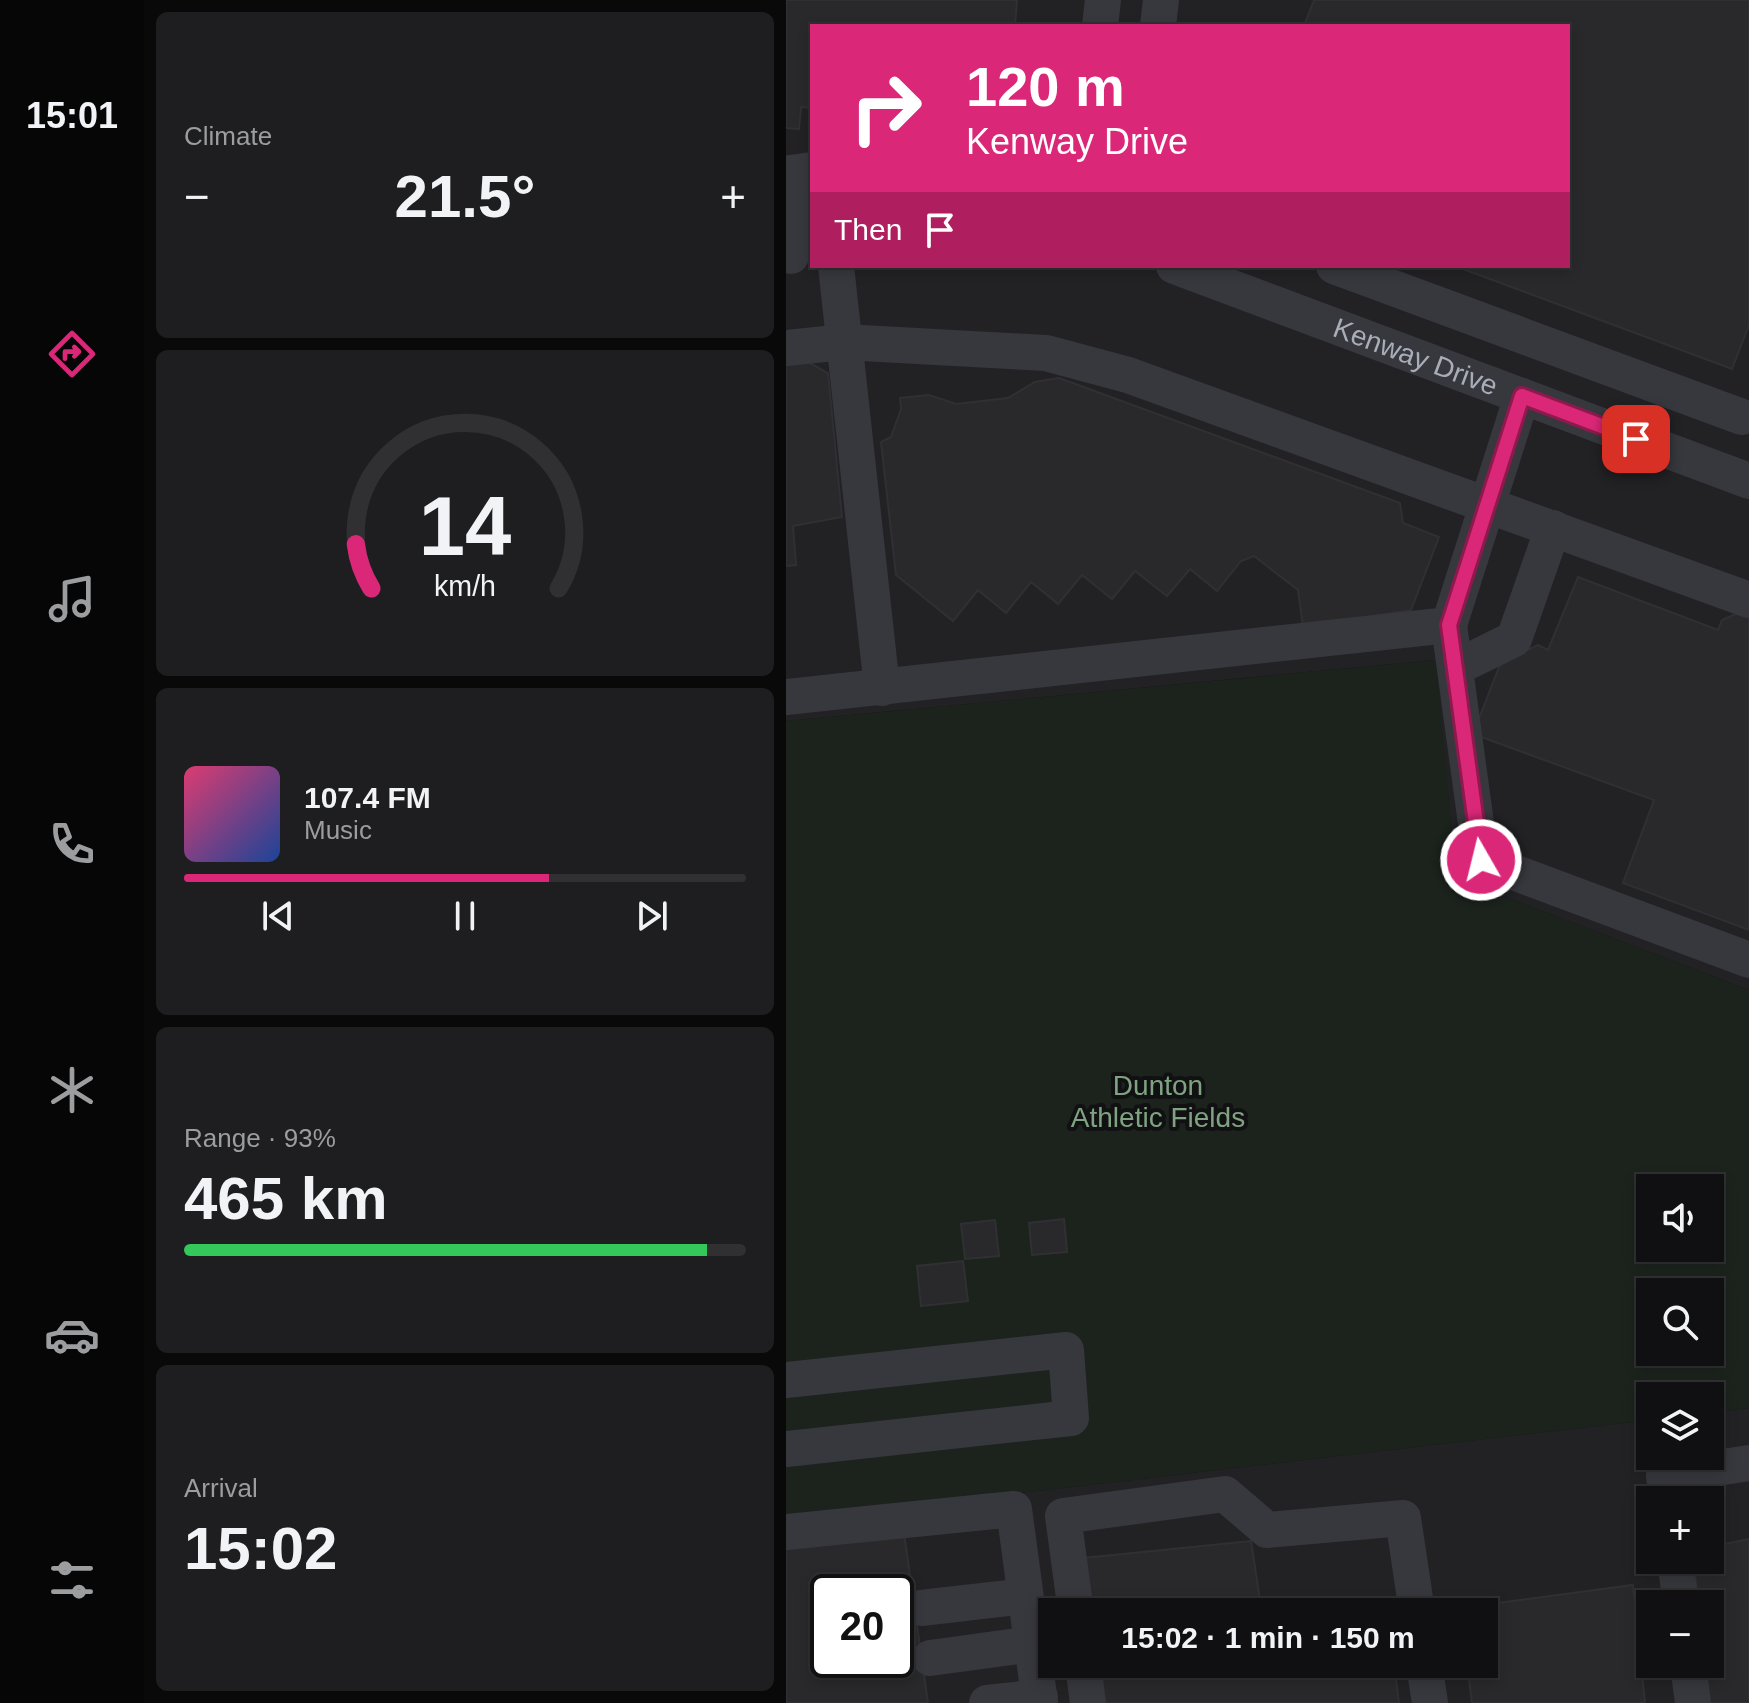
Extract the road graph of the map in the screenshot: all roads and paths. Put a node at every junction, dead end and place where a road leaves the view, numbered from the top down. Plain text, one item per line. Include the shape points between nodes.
1 (1103, 0) edge
2 (1161, 0) edge
3 (1100, 24) edge
4 (1158, 24) edge
5 (810, 170) edge
6 (796, 255) edge
7 (836, 268) edge
8 (1179, 268) edge
9 (1340, 268) edge
10 (844, 342) junction
11 (786, 348) edge
12 (1522, 396) junction
13 (1746, 408) edge
14 (1735, 476) edge
15 (1486, 503) junction
16 (1553, 528) junction
17 (1749, 600) edge
18 (1449, 625) junction
19 (1455, 668) junction
20 (882, 688) junction
21 (786, 697) edge
22 (1749, 960) edge
23 (786, 1380) edge
24 (786, 1449) edge
25 (1749, 1463) edge
26 (1665, 1486) edge
27 (786, 1532) edge
28 (1025, 1596) junction
29 (1074, 1598) edge
30 (1415, 1598) edge
31 (921, 1608) dead end
32 (1033, 1644) junction
33 (930, 1658) dead end
34 (1085, 1678) edge
35 (1426, 1678) edge
36 (1690, 1678) edge
37 (1040, 1700) edge
38 (987, 1703) edge
39 (1088, 1703) edge
40 (1430, 1703) edge
41 (1693, 1703) edge

1 - 3 street
2 - 4 street
5 - 6 street via 790,173
7 - 10 street
8 - 12 street, Kenway Drive
9 - 13 street
10 - 11 street
10 - 15 street via 1046,353 1128,375
10 - 20 street
12 - 14 street, Kenway Drive
12 - 15 street
13 - 14 street
15 - 16 street
15 - 18 street
16 - 17 street
16 - 19 street via 1514,639
18 - 19 street
18 - 20 street
19 - 22 street via 1481,860
20 - 21 street
23 - 24 street via 1066,1350 1071,1418
25 - 26 street via 1664,1476
27 - 28 street via 1014,1509
28 - 31 street
28 - 32 street
29 - 30 street via 1063,1516 1225,1494 1267,1530 1403,1518
32 - 33 street
32 - 37 street
34 - 39 street
35 - 40 street
36 - 41 street
37 - 38 street

